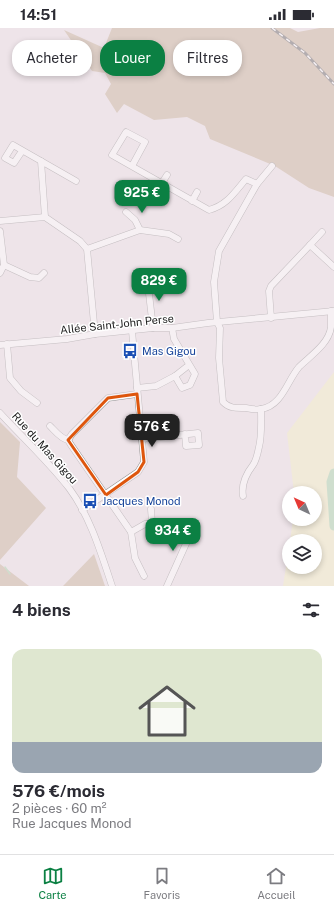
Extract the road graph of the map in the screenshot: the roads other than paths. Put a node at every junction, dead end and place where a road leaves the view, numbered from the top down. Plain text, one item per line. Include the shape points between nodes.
1 (22, 151) dead end
2 (41, 161) junction
3 (132, 166) junction
4 (272, 166) dead end
5 (167, 175) dead end
6 (76, 181) dead end
7 (162, 183) junction
8 (257, 184) junction
9 (198, 192) dead end
10 (192, 201) junction
11 (126, 212) dead end
12 (45, 217) junction
13 (0, 221) edge
14 (140, 230) junction
15 (0, 231) edge
16 (322, 232) dead end
17 (178, 239) dead end
18 (310, 245) junction
19 (87, 249) junction
20 (4, 265) junction
21 (334, 267) edge
22 (0, 273) edge
23 (44, 273) dead end
24 (172, 280) dead end
25 (332, 311) edge
26 (271, 318) junction
27 (217, 322) junction
28 (153, 328) junction
29 (172, 328) junction
30 (132, 331) junction
31 (95, 334) junction
32 (8, 344) junction
33 (0, 345) edge
34 (189, 365) junction
35 (175, 376) junction
36 (137, 391) junction
37 (37, 403) dead end
38 (261, 409) junction
39 (0, 413) edge
40 (50, 426) dead end
41 (185, 434) dead end
42 (142, 439) junction
43 (68, 440) junction
44 (106, 495) junction
45 (243, 496) dead end
46 (151, 509) dead end
47 (82, 510) junction
48 (194, 526) dead end
49 (131, 532) junction
50 (144, 576) dead end
51 (112, 586) edge
52 (167, 586) edge

1 - 2 street
2 - 6 street
2 - 12 street
3 - 3 street via 145,142 126,132 112,155
3 - 7 street
4 - 8 street
5 - 7 street
7 - 10 street
8 - 10 street via 246,179 218,208 209,210
8 - 27 street via 218,251 214,282
9 - 10 street
11 - 14 street via 135,220
12 - 13 street
12 - 19 street via 80,241
14 - 17 street via 169,234
14 - 19 street
15 - 20 street
16 - 18 street
18 - 21 street
18 - 26 street via 271,286
19 - 31 street
20 - 22 street
20 - 23 street via 30,277 39,278
24 - 28 street via 148,285
25 - 26 street, Allée Saint-John Perse
25 - 38 street via 331,328 323,344 292,377 280,398 272,405
26 - 27 street, Allée Saint-John Perse
27 - 29 street, Allée Saint-John Perse
27 - 38 street via 220,328 219,358 223,402 228,407
28 - 29 street, Allée Saint-John Perse
28 - 30 street, Allée Saint-John Perse
29 - 34 street via 174,339
30 - 31 street, Allée Saint-John Perse
30 - 36 street
31 - 32 street, Allée Saint-John Perse
32 - 33 street, Allée Saint-John Perse
32 - 37 street via 10,378
34 - 35 street
34 - 35 street via 195,374 190,385 182,388
35 - 36 street via 156,386
36 - 42 street
36 - 43 street via 108,398
38 - 45 street via 260,446 254,465 250,467 243,482
39 - 47 street, Rue du Mas Gigou via 69,489
40 - 43 street
41 - 42 street
42 - 44 street via 144,462 138,472
43 - 44 street
44 - 47 street
44 - 49 street
46 - 49 street via 152,523
47 - 51 street, Rue du Mas Gigou
48 - 52 street
49 - 50 street via 135,558

